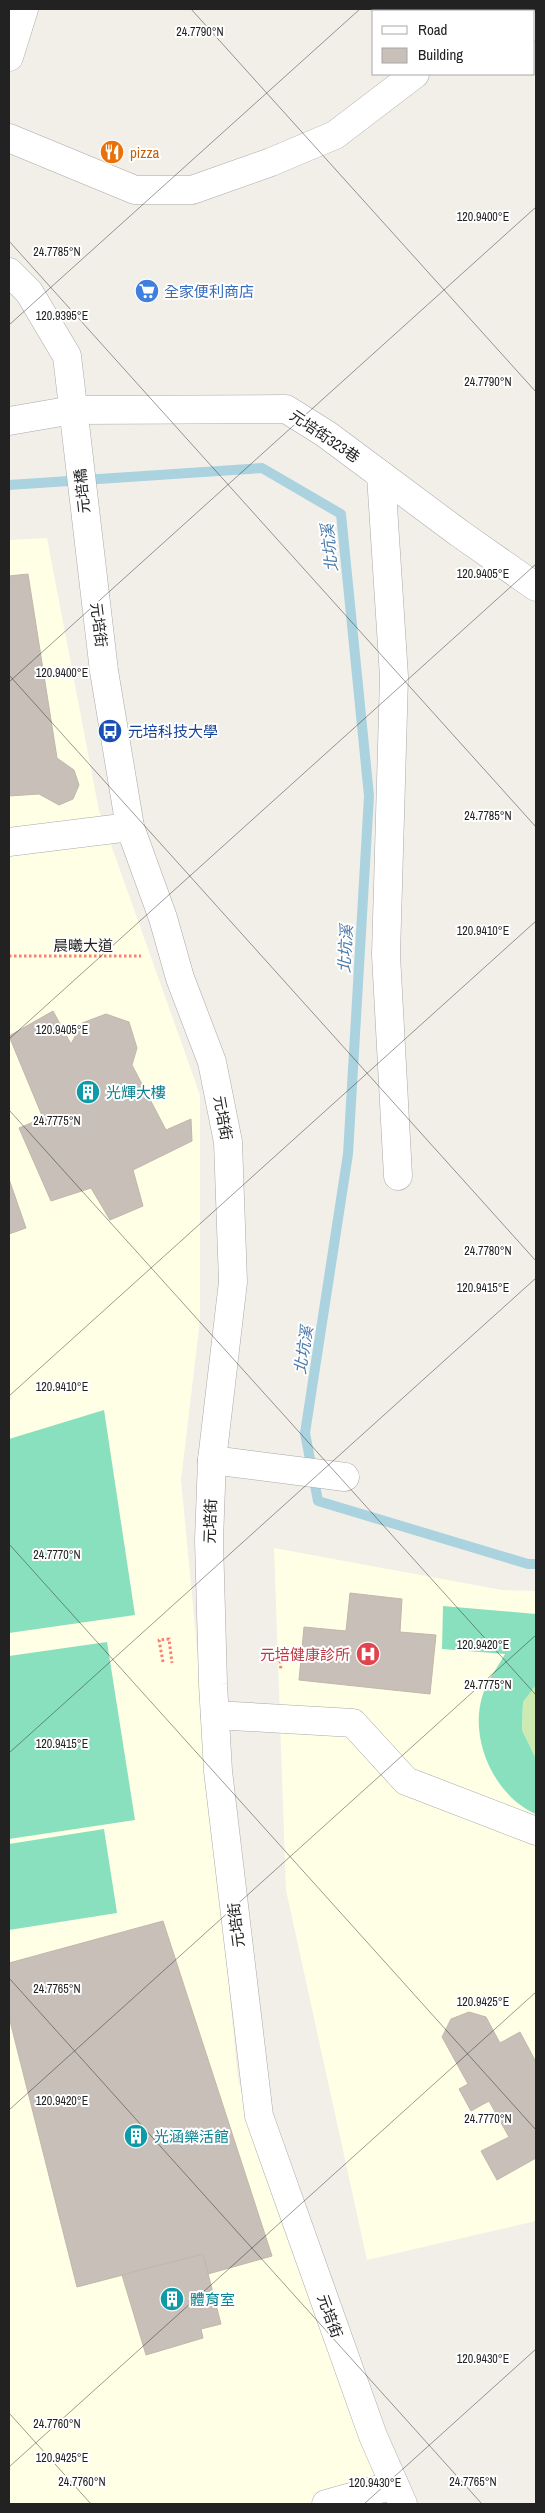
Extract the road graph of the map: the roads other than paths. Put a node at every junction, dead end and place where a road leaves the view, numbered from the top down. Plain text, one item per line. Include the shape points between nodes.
1 (24, 9) edge
2 (9, 57) edge
3 (415, 75) edge
4 (9, 138) edge
5 (9, 272) edge
6 (73, 410) junction
7 (9, 421) edge
8 (380, 475) junction
9 (87, 529) joint
10 (536, 587) edge
11 (130, 826) junction
12 (9, 842) edge
13 (398, 1176) dead end
14 (212, 1460) junction
15 (345, 1477) dead end
16 (215, 1714) junction
17 (536, 1831) edge
18 (398, 2494) edge
19 (326, 2504) edge

1 - 2 street
3 - 4 street via 335,135 192,190 135,190
5 - 6 street via 29,292 66,356
6 - 7 street, 元培街323巷
6 - 8 street, 元培街323巷 via 286,409 326,434
6 - 9 street, 元培橋
8 - 10 street, 元培街323巷
8 - 13 street via 394,678 386,954
9 - 11 street, 元培街 via 104,671
11 - 12 street
11 - 14 street, 元培街 via 163,918 180,978 212,1062 228,1142 233,1282
14 - 15 street
14 - 16 street, 元培街 via 209,1540
16 - 17 street via 353,1723 406,1780
16 - 18 street, 元培街 via 218,1771 259,2116 373,2436
18 - 19 street

